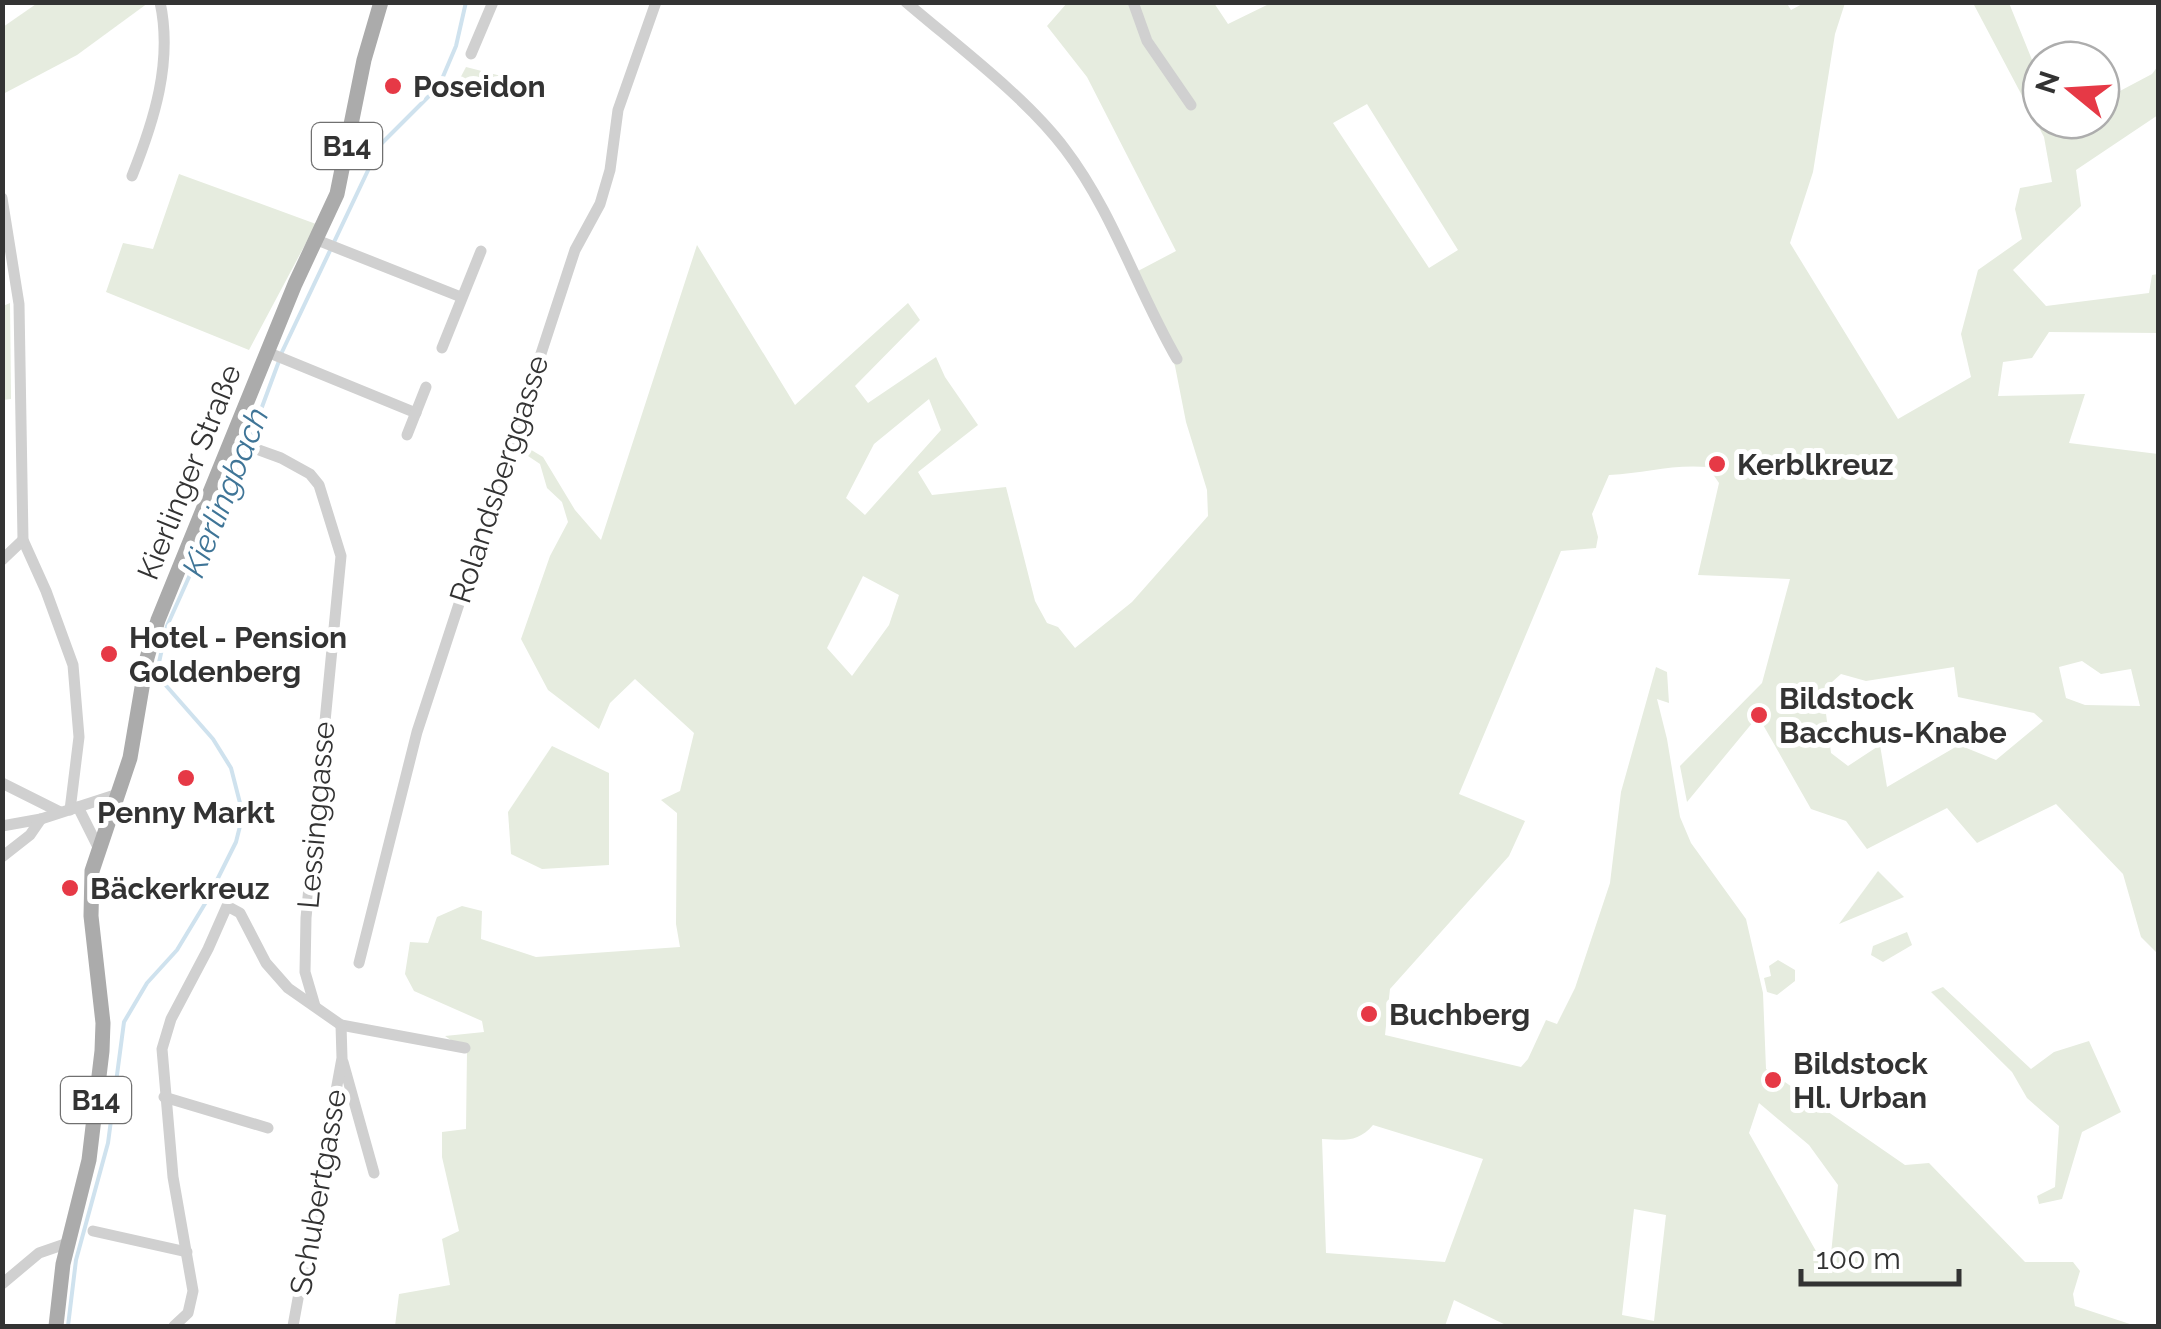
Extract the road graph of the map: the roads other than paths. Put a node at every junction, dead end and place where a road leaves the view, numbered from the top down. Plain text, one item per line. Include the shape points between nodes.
1 (160, 2) edge
2 (381, 2) edge
3 (492, 2) edge
4 (656, 2) edge
5 (906, 2) edge
6 (1133, 2) edge
7 (471, 54) dead end
8 (1191, 105) dead end
9 (132, 176) dead end
10 (2, 198) edge
11 (320, 241) junction
12 (482, 250) dead end
13 (461, 297) junction
14 (442, 348) dead end
15 (275, 355) junction
16 (1178, 359) dead end
17 (426, 387) dead end
18 (416, 413) junction
19 (407, 435) dead end
20 (242, 444) junction
21 (23, 540) junction
22 (2, 560) edge
23 (2, 783) edge
24 (118, 794) junction
25 (70, 810) junction
26 (41, 818) junction
27 (2, 826) edge
28 (98, 847) junction
29 (2, 857) edge
30 (359, 963) dead end
31 (315, 1006) junction
32 (341, 1025) junction
33 (465, 1048) dead end
34 (342, 1058) junction
35 (164, 1097) junction
36 (268, 1128) dead end
37 (374, 1173) dead end
38 (93, 1231) dead end
39 (68, 1243) junction
40 (186, 1252) junction
41 (2, 1284) edge
42 (56, 1326) edge
43 (174, 1326) edge
44 (293, 1326) edge

1 - 9 street via 164,56 154,120
2 - 11 main road, Kierlinger Straße / B14
3 - 7 street
4 - 30 street, Rolandsberggasse via 618,110 600,204 575,250 416,732
5 - 16 street via 1064,147
6 - 8 street via 1147,41
10 - 21 street via 19,304
11 - 13 street
11 - 15 main road, Kierlinger Straße / B14
12 - 13 street
13 - 14 street
15 - 18 street
15 - 20 main road, Kierlinger Straße / B14
17 - 18 street
18 - 19 street
20 - 24 main road, Kierlinger Straße / B14 via 158,620
20 - 31 street, Lessinggasse via 310,474 341,556 306,918 306,972
21 - 22 street
21 - 25 street via 73,665 78,737
23 - 25 street
24 - 25 street
24 - 28 main road, Kierlinger Straße / B14
25 - 26 street
25 - 28 street
26 - 27 street
26 - 29 street
28 - 39 main road, Kierlinger Straße / B14 via 91,916 102,1051 89,1160
31 - 32 street
31 - 35 street via 288,988 266,963 240,913 227,906 165,1036
32 - 33 street
32 - 34 street, Schubertgasse
34 - 37 street, Schubertgasse
34 - 44 street, Schubertgasse
35 - 36 street
35 - 40 street
38 - 40 street
39 - 41 street via 39,1253
39 - 42 main road, Kierlinger Straße / B14
40 - 43 street via 193,1291 188,1314

